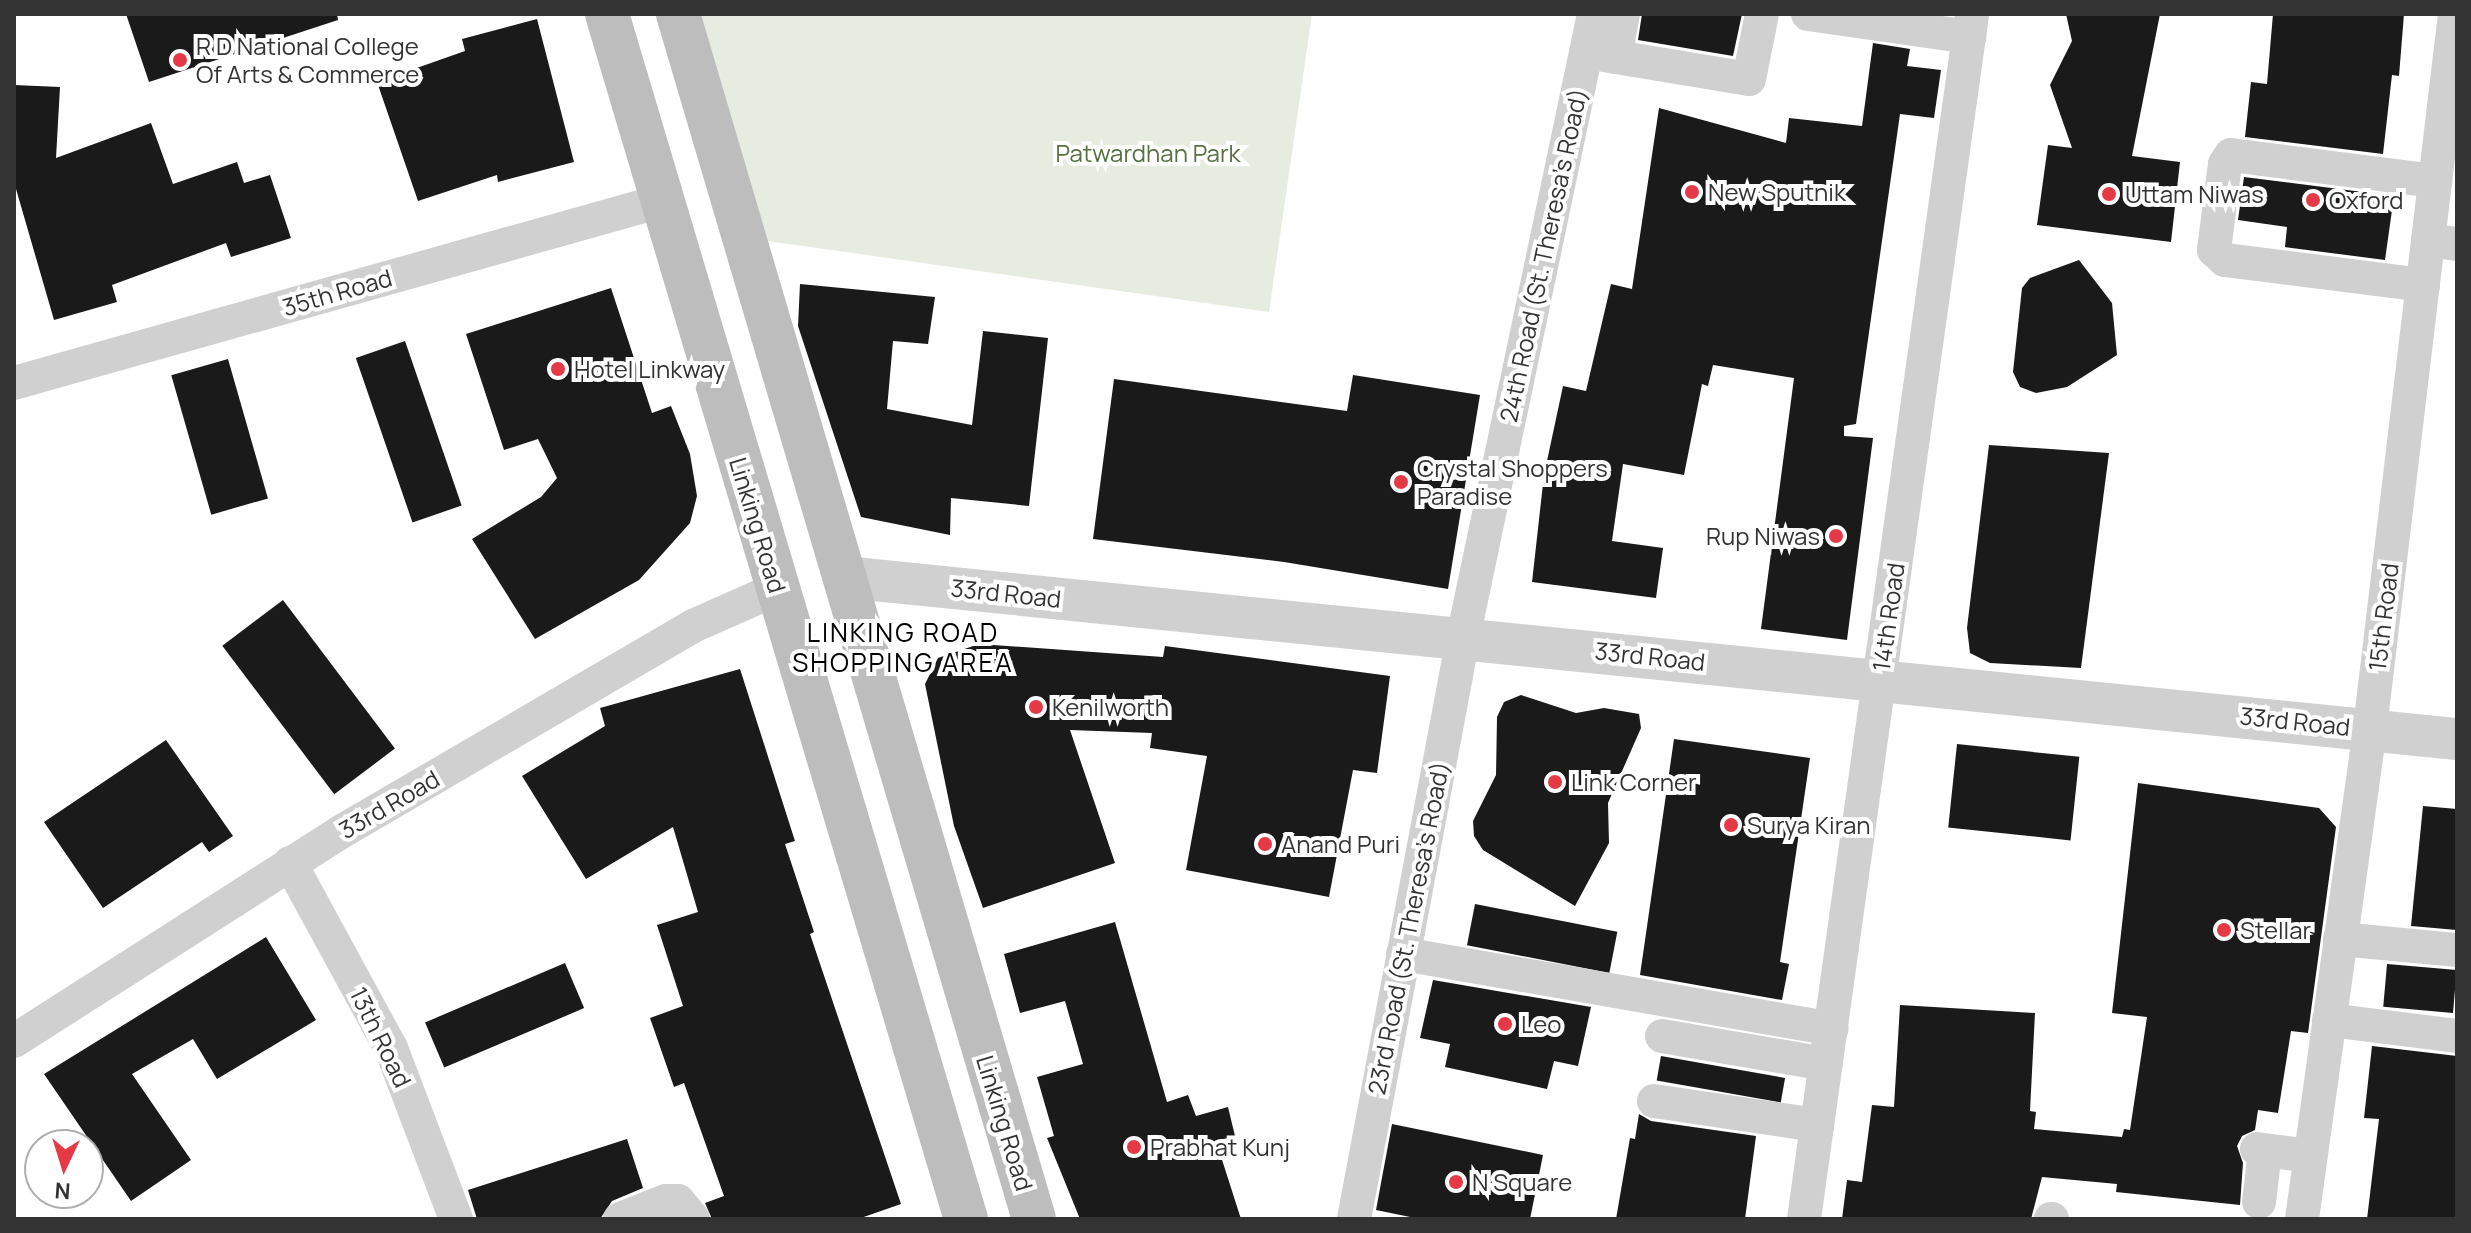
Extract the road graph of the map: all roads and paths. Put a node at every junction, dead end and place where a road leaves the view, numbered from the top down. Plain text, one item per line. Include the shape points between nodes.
1 (607, 14) edge
2 (678, 14) edge
3 (1594, 14) edge
4 (1623, 14) edge
5 (1762, 14) edge
6 (1808, 14) edge
7 (2455, 14) edge
8 (1931, 23) edge
9 (1971, 26) edge
10 (1600, 54) junction
11 (2449, 127) edge
12 (2435, 181) junction
13 (661, 201) junction
14 (2442, 242) edge
15 (2423, 285) junction
16 (14, 383) edge
17 (844, 577) junction
18 (777, 589) junction
19 (1463, 638) junction
20 (1880, 679) junction
21 (2370, 728) junction
22 (2457, 739) edge
23 (290, 863) junction
24 (2340, 939) junction
25 (2457, 950) edge
26 (1403, 954) junction
27 (2329, 1020) junction
28 (1831, 1029) junction
29 (1662, 1036) dead end
30 (2457, 1036) edge
31 (14, 1041) edge
32 (1826, 1064) junction
33 (1654, 1101) dead end
34 (1817, 1125) junction
35 (2310, 1156) junction
36 (2303, 1213) edge
37 (456, 1219) edge
38 (620, 1219) edge
39 (693, 1219) edge
40 (966, 1219) edge
41 (1034, 1219) edge
42 (1354, 1219) edge
43 (1804, 1219) edge

1 - 13 main road, Linking Road
2 - 17 main road, Linking Road
3 - 10 street, 24th Road (St. Theresa's Road)
4 - 10 street
5 - 10 street via 1749,79
6 - 8 street
7 - 11 street, 15th Road
8 - 9 street
9 - 20 street, 14th Road
10 - 19 street, 24th Road (St. Theresa's Road)
11 - 12 street, 15th Road
12 - 14 street, 15th Road
12 - 15 street via 2231,155 2225,164 2214,250 2225,260
13 - 16 street, 35th Road
13 - 18 main road, Linking Road
14 - 15 street, 15th Road
15 - 21 street, 15th Road
17 - 19 street, 33rd Road
17 - 41 main road, Linking Road
18 - 23 street, 33rd Road via 693,626
18 - 40 main road, Linking Road
19 - 20 street, 33rd Road
19 - 26 street, 23rd Road (St. Theresa's Road)
20 - 21 street, 33rd Road
20 - 28 street, 14th Road
21 - 22 street, 33rd Road
21 - 24 street, 15th Road
23 - 31 street, 33rd Road
23 - 37 street, 13th Road via 391,1048
24 - 25 street
24 - 27 street, 15th Road
26 - 28 street
26 - 42 street, 23rd Road (St. Theresa's Road)
27 - 30 street
27 - 35 street, 15th Road
28 - 32 street, 14th Road
29 - 32 street
32 - 34 street, 14th Road
33 - 34 street
34 - 43 street, 14th Road
35 - 36 street, 15th Road
35 - 36 street via 2261,1150 2257,1202
38 - 39 street via 666,1201 678,1201

